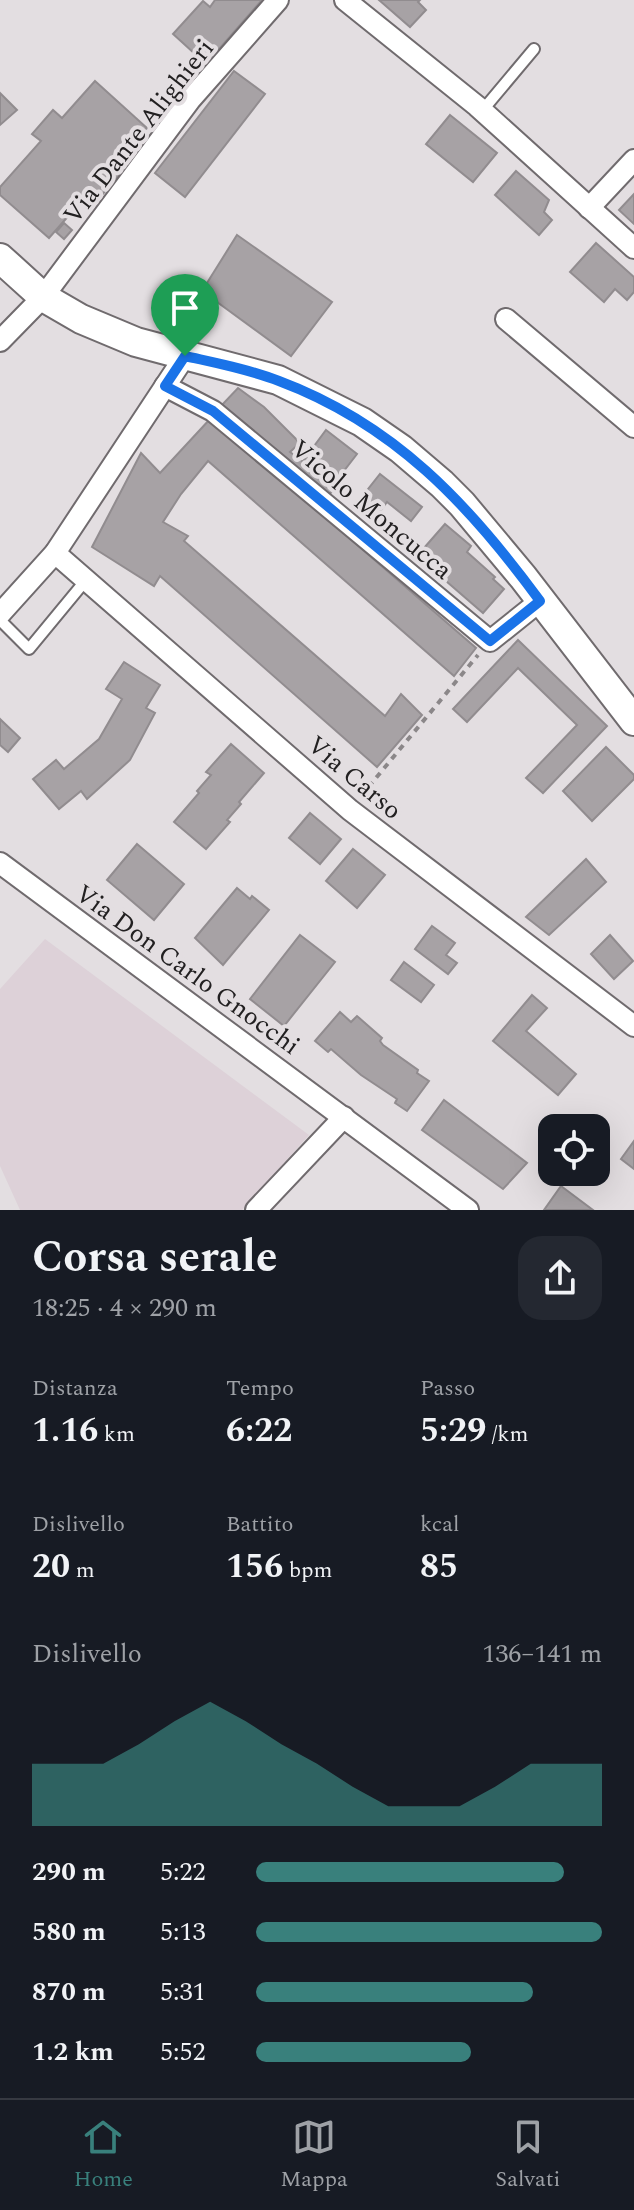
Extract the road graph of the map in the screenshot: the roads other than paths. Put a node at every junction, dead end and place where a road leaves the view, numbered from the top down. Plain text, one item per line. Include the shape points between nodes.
1 (278, 0) edge
2 (349, 1) edge
3 (534, 49) dead end
4 (482, 111) junction
5 (634, 160) edge
6 (589, 208) junction
7 (634, 248) edge
8 (0, 258) edge
9 (43, 297) junction
10 (506, 319) dead end
11 (0, 341) edge
12 (185, 356) junction
13 (165, 386) junction
14 (634, 427) edge
15 (55, 553) junction
16 (86, 580) junction
17 (540, 601) junction
18 (0, 614) edge
19 (0, 620) edge
20 (634, 721) edge
21 (0, 863) edge
22 (634, 1026) edge
23 (344, 1117) junction
24 (256, 1210) edge
25 (468, 1210) edge

1 - 9 street, Via Dante Alighieri via 190,100
2 - 4 street
3 - 4 lane
4 - 6 street
5 - 6 street
6 - 7 street
8 - 9 street
9 - 11 street, Via Dante Alighieri
9 - 12 street via 104,329
10 - 14 street
12 - 13 street
12 - 17 street via 278,380 381,435 442,484
13 - 15 street
13 - 17 street, Vicolo Moncucca via 213,411 490,641
15 - 16 street, Via Carso
15 - 18 street
16 - 19 lane via 29,649
16 - 22 street, Via Carso via 350,810
17 - 20 street
21 - 23 street, Via Don Carlo Gnocchi
23 - 24 street
23 - 25 street, Via Don Carlo Gnocchi

